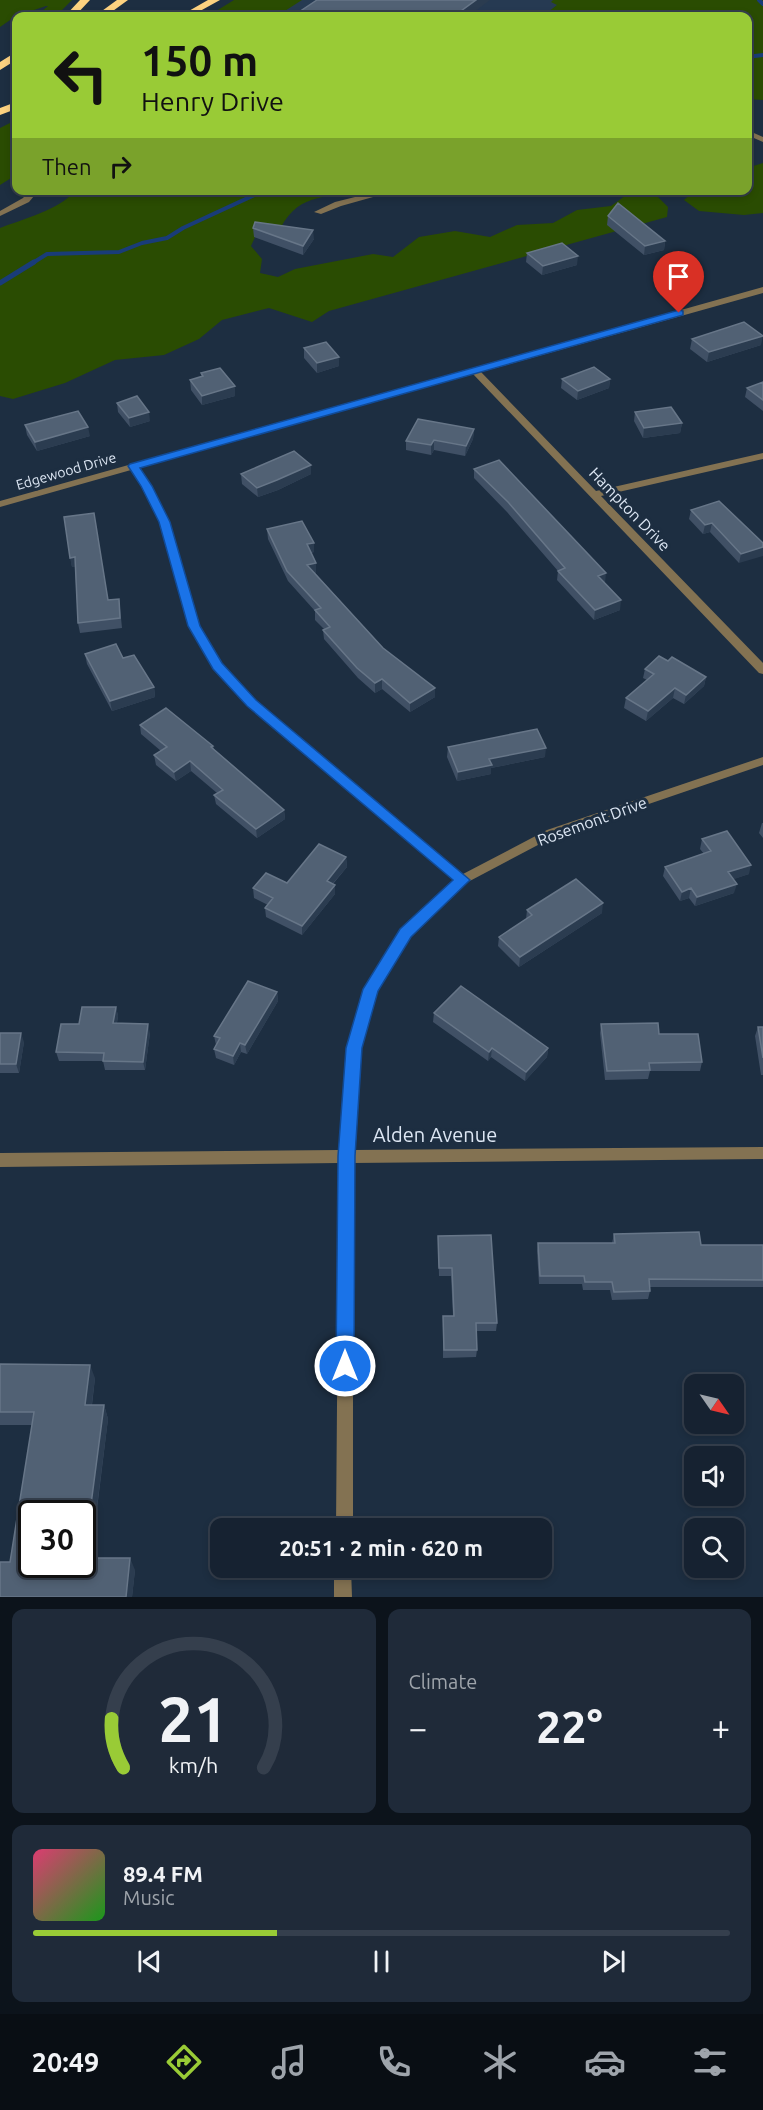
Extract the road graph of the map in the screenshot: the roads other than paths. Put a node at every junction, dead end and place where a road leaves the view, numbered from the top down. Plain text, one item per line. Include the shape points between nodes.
1 (85, 0) edge
2 (123, 0) edge
3 (192, 0) edge
4 (214, 0) edge
5 (74, 12) edge
6 (100, 12) edge
7 (177, 12) edge
8 (192, 12) edge
9 (12, 59) edge
10 (0, 69) edge
11 (30, 195) edge
12 (374, 195) edge
13 (318, 212) dead end
14 (0, 214) edge
15 (763, 290) edge
16 (474, 370) junction
17 (763, 456) edge
18 (134, 466) junction
19 (595, 494) junction
20 (0, 504) edge
21 (763, 670) edge
22 (763, 761) edge
23 (462, 880) junction
24 (763, 1153) edge
25 (346, 1156) junction
26 (0, 1160) edge
27 (344, 1518) edge
28 (343, 1578) edge
29 (343, 1597) edge

1 - 5 highway
2 - 6 highway
3 - 7 highway
4 - 8 highway
9 - 10 highway
11 - 14 street
12 - 13 street
15 - 16 street, Edgewood Drive
16 - 18 street, Edgewood Drive
16 - 19 street, Hampton Drive
17 - 19 street
18 - 20 street, Edgewood Drive
18 - 23 street via 164,522 194,626 217,666 251,703
19 - 21 street, Hampton Drive
22 - 23 street, Rosemont Drive via 551,833
23 - 25 street, Rosemont Drive via 406,933 370,989 354,1048
24 - 25 street, Alden Avenue
25 - 26 street, Alden Avenue
25 - 27 street, Rosemont Drive
28 - 29 street

